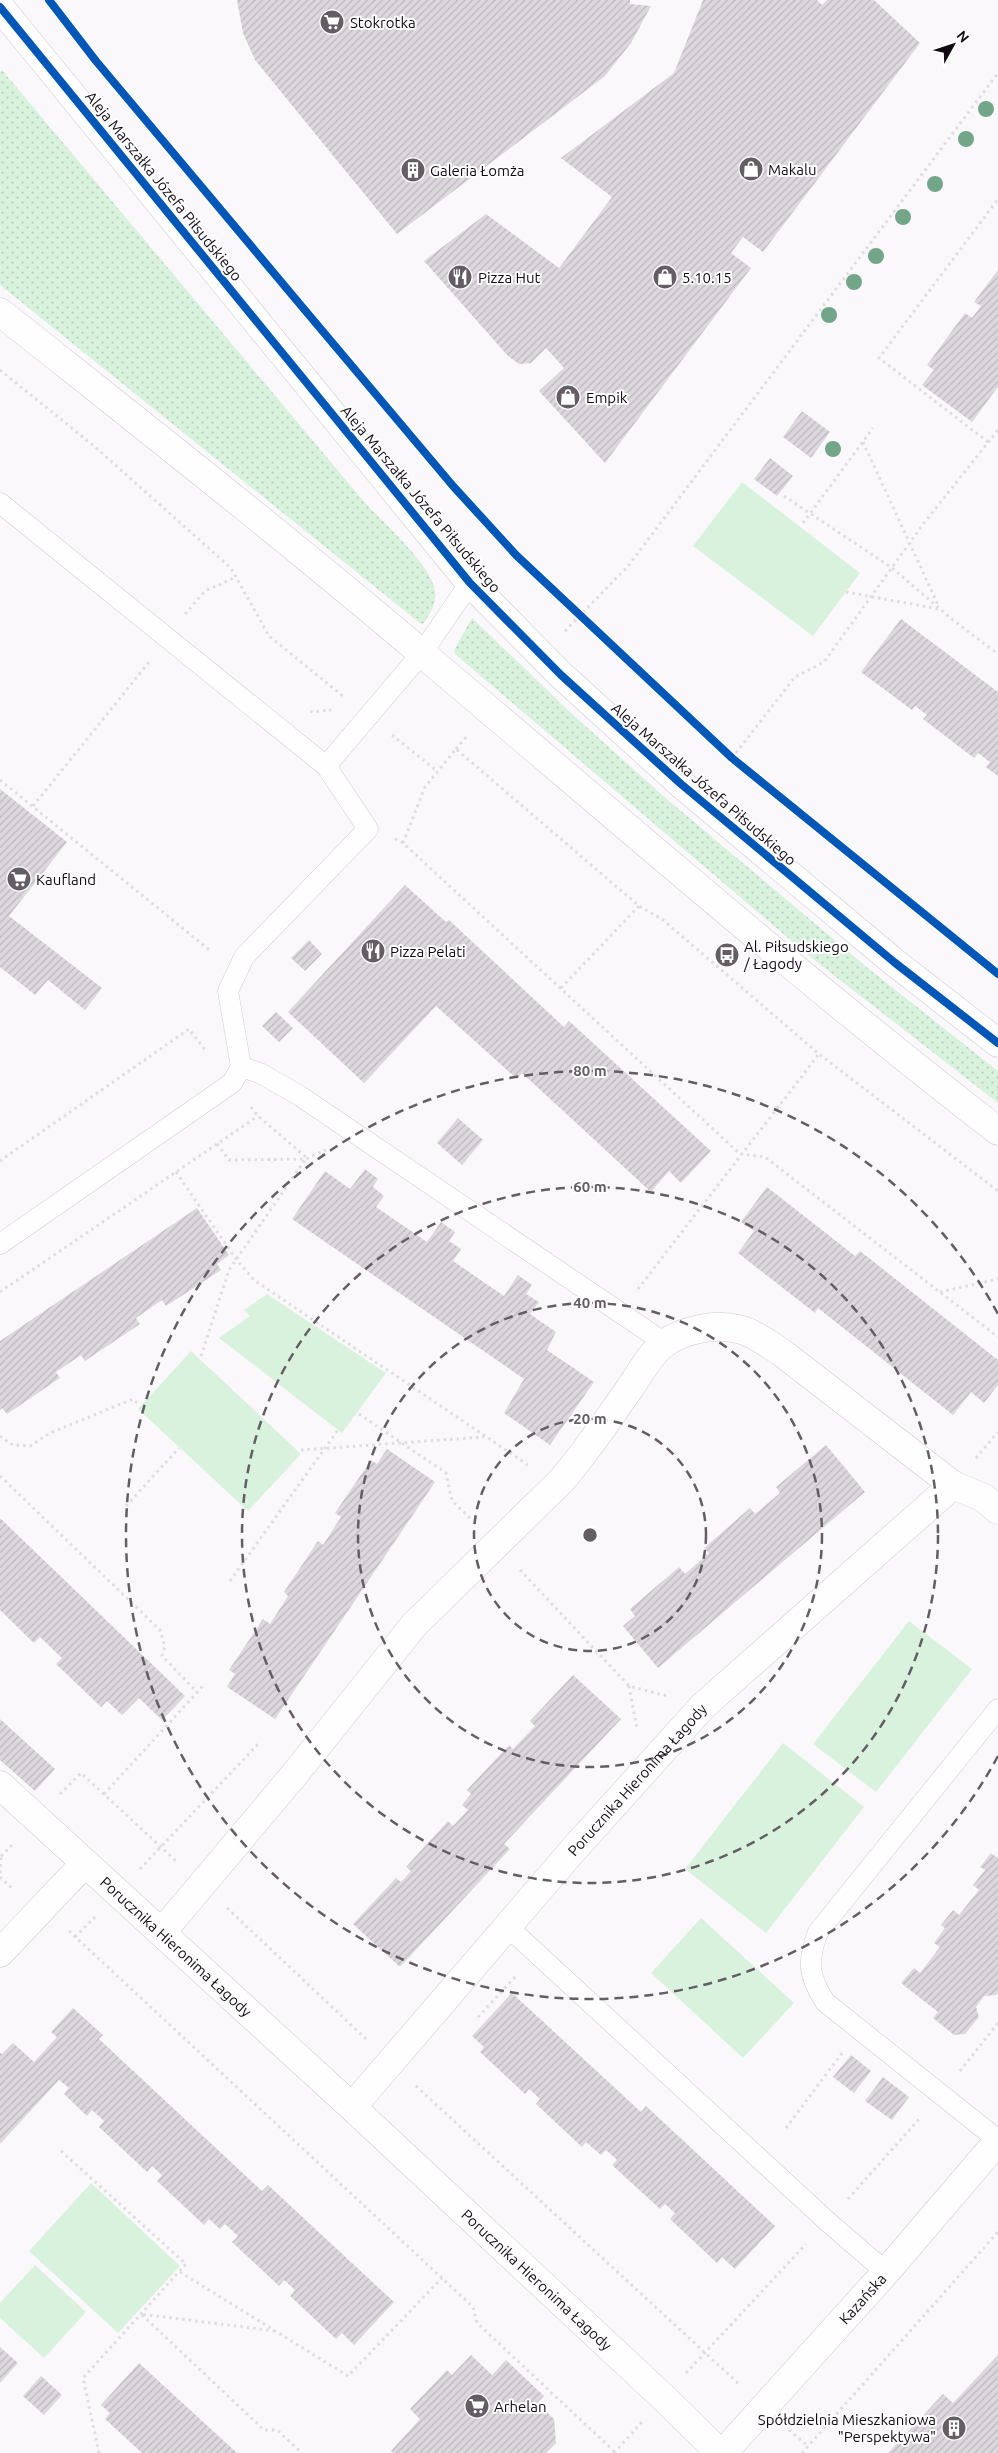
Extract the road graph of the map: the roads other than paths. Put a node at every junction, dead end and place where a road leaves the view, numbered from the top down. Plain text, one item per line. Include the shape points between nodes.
1 (0, 7) edge
2 (0, 312) edge
3 (0, 503) edge
4 (470, 583) junction
5 (422, 653) junction
6 (326, 766) junction
7 (998, 1043) edge
8 (241, 1067) junction
9 (998, 1131) edge
10 (0, 1244) edge
11 (665, 1343) junction
12 (953, 1485) junction
13 (998, 1510) edge
14 (998, 1709) edge
15 (0, 1785) edge
16 (85, 1862) junction
17 (507, 1926) junction
18 (162, 1932) junction
19 (0, 1953) edge
20 (352, 2107) junction
21 (998, 2140) edge
22 (886, 2272) junction
23 (721, 2453) edge

1 - 4 street, Aleja Marszałka Józefa Piłsudskiego
2 - 5 street
3 - 6 lane
4 - 5 lane
4 - 7 street, Aleja Marszałka Józefa Piłsudskiego via 540,655 681,784 779,868
5 - 6 lane
5 - 9 street via 749,932
6 - 8 lane via 368,829 244,956 228,991
8 - 10 lane via 232,1083
8 - 11 lane via 260,1073 300,1096
11 - 12 street via 681,1335 725,1326 750,1334 781,1352
11 - 18 street via 562,1480 414,1625 203,1886
12 - 13 street via 984,1498
12 - 17 street, Porucznika Hieronima Łagody via 703,1706
14 - 21 lane via 818,1932 811,1951 810,1969 814,1985 825,2002
15 - 16 street, Porucznika Hieronima Łagody
16 - 18 street, Porucznika Hieronima Łagody
16 - 19 street
17 - 20 street, Porucznika Hieronima Łagody
17 - 22 lane
18 - 20 street, Porucznika Hieronima Łagody
20 - 23 street, Porucznika Hieronima Łagody
21 - 22 street, Kazańska
22 - 23 street, Kazańska

